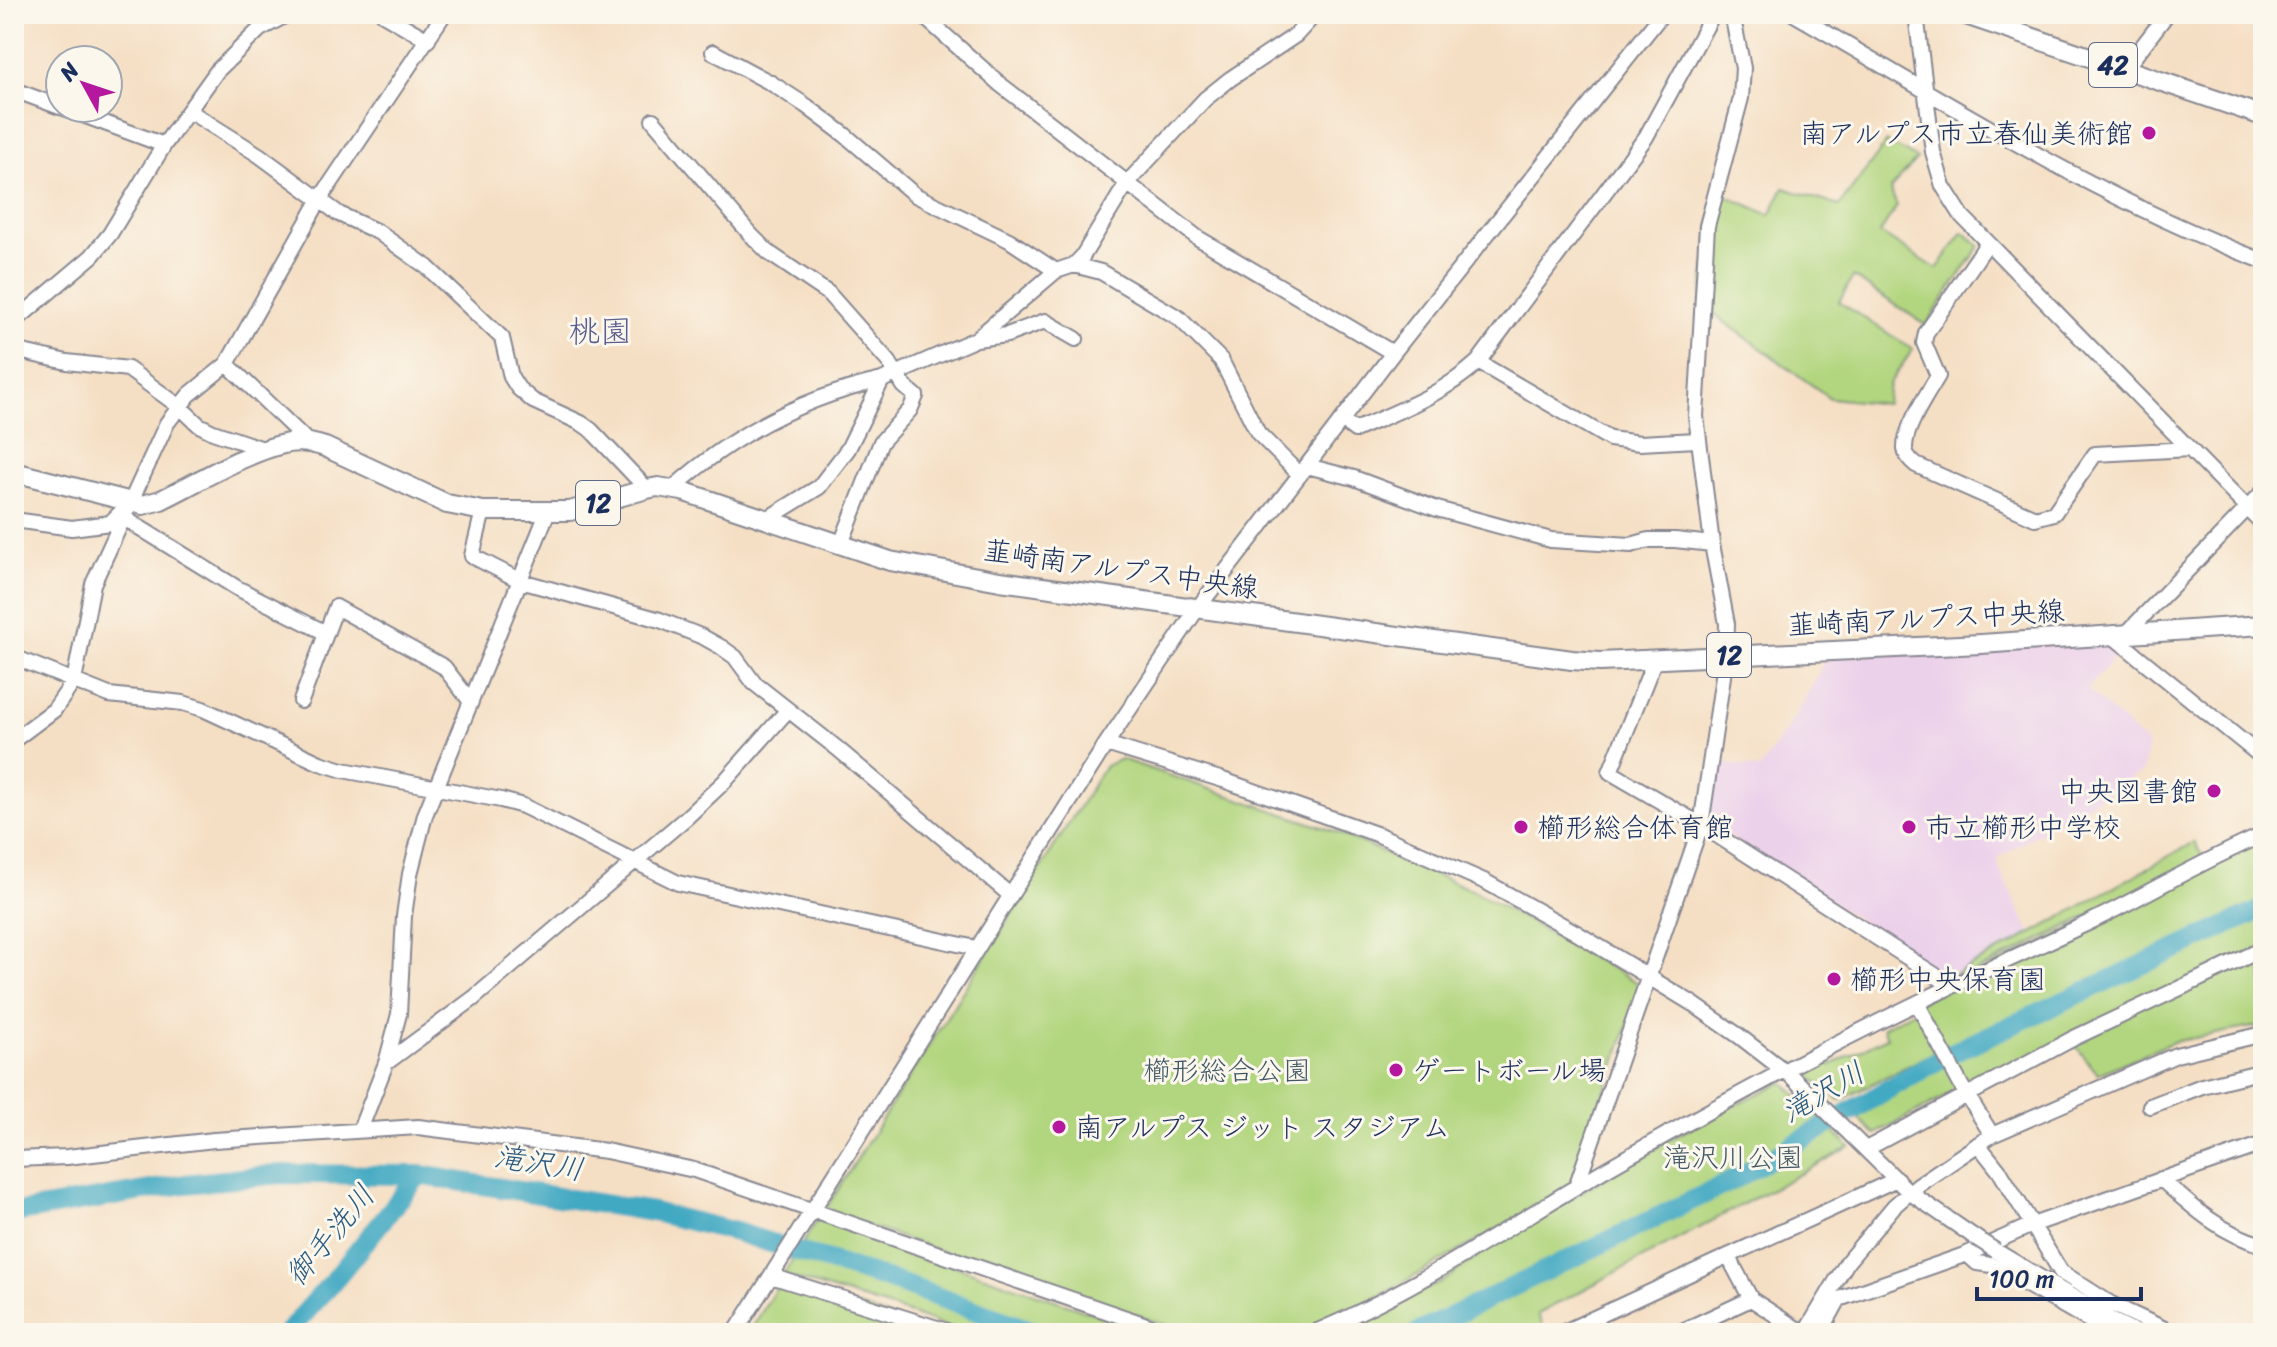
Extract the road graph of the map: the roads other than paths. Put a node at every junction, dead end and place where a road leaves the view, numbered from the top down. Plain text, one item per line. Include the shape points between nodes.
1 (270, 14) edge
2 (288, 14) edge
3 (383, 14) edge
4 (444, 14) edge
5 (921, 14) edge
6 (1315, 14) edge
7 (1662, 14) edge
8 (1713, 14) edge
9 (1732, 14) edge
10 (1794, 14) edge
11 (1916, 14) edge
12 (1963, 14) edge
13 (2167, 14) edge
14 (260, 29) junction
15 (428, 40) junction
16 (713, 52) dead end
17 (2125, 69) junction
18 (14, 90) edge
19 (1925, 90) junction
20 (44, 101) edge
21 (189, 111) junction
22 (2263, 116) edge
23 (653, 120) dead end
24 (108, 124) edge
25 (164, 145) junction
26 (1127, 183) junction
27 (320, 199) junction
28 (1987, 244) junction
29 (2263, 261) edge
30 (1074, 265) junction
31 (1056, 271) junction
32 (14, 322) edge
33 (976, 339) junction
34 (1076, 339) dead end
35 (14, 350) edge
36 (1393, 353) junction
37 (1478, 362) junction
38 (227, 364) junction
39 (889, 377) junction
40 (180, 407) junction
41 (1342, 420) junction
42 (1697, 440) junction
43 (308, 442) junction
44 (848, 449) junction
45 (2190, 449) junction
46 (266, 450) junction
47 (871, 466) junction
48 (1303, 470) junction
49 (14, 472) edge
50 (647, 489) junction
51 (672, 489) junction
52 (2263, 492) edge
53 (2248, 507) junction
54 (127, 510) junction
55 (483, 511) junction
56 (548, 511) junction
57 (767, 519) junction
58 (14, 520) edge
59 (2263, 524) edge
60 (841, 544) junction
61 (1712, 544) junction
62 (521, 581) junction
63 (1197, 609) junction
64 (2263, 625) edge
65 (326, 633) junction
66 (2119, 636) junction
67 (1726, 656) junction
68 (14, 657) edge
69 (1655, 659) junction
70 (74, 681) junction
71 (301, 701) dead end
72 (471, 702) junction
73 (787, 711) junction
74 (14, 740) edge
75 (1106, 744) junction
76 (2263, 758) edge
77 (434, 788) junction
78 (1701, 825) junction
79 (2263, 835) edge
80 (633, 862) junction
81 (1010, 895) junction
82 (976, 948) junction
83 (2263, 949) edge
84 (1649, 977) junction
85 (1952, 986) junction
86 (1920, 1009) junction
87 (2263, 1034) edge
88 (386, 1063) junction
89 (2263, 1071) edge
90 (1788, 1074) junction
91 (1965, 1091) junction
92 (2150, 1106) dead end
93 (360, 1130) junction
94 (1992, 1135) junction
95 (1978, 1144) junction
96 (2263, 1144) edge
97 (1863, 1146) junction
98 (14, 1159) edge
99 (1897, 1179) junction
100 (2161, 1179) junction
101 (1576, 1187) junction
102 (1909, 1192) junction
103 (811, 1215) junction
104 (2032, 1225) junction
105 (2263, 1245) edge
106 (1967, 1254) junction
107 (1728, 1256) junction
108 (772, 1274) junction
109 (1751, 1299) junction
110 (1685, 1331) edge
111 (735, 1333) edge
112 (953, 1333) edge
113 (1170, 1333) edge
114 (1313, 1333) edge
115 (1562, 1333) edge
116 (1804, 1333) edge
117 (1825, 1333) edge
118 (2111, 1333) edge
119 (2138, 1333) edge
120 (2173, 1333) edge

1 - 14 street
2 - 14 street
3 - 15 street
4 - 15 street
5 - 26 street via 1001,85
6 - 26 street via 1296,35 1205,99
7 - 36 street
8 - 37 street via 1646,137
9 - 42 street via 1743,68 1741,98 1707,226
10 - 19 street
11 - 19 street
12 - 17 main road, 42
13 - 17 street
14 - 21 street via 217,71
15 - 27 street
16 - 31 street via 805,105 915,195 1009,240
17 - 22 main road, 42
18 - 20 street
19 - 28 street via 1943,186
19 - 29 street via 2104,192
21 - 25 street
21 - 27 street
23 - 39 street via 769,253 828,293
24 - 25 street
25 - 32 street via 92,256
26 - 30 street
26 - 36 street via 1198,238
27 - 38 street
27 - 50 street via 427,267 502,338 518,388 591,430
28 - 45 street
28 - 45 street via 1926,333 1924,343 1938,376 1907,439 1909,459 2043,518 2054,513 2095,454
30 - 31 street
30 - 48 street via 1101,272 1179,318 1221,360 1258,433
31 - 33 street
33 - 34 street via 1045,321
33 - 39 street
35 - 40 street via 128,369
36 - 41 street
37 - 41 street via 1431,397 1368,425 1355,430
37 - 42 street via 1610,439
38 - 40 street
38 - 43 street
39 - 44 street
39 - 47 street via 916,396 881,442
39 - 51 street via 775,416 724,446
40 - 46 street via 199,425
40 - 54 street via 167,423
41 - 48 street
42 - 61 street
43 - 46 main road
43 - 55 main road, 韮崎南アルプス中央線 / 12 via 447,504
44 - 47 street
44 - 57 street via 819,487
45 - 53 street
46 - 54 main road via 161,500
47 - 60 street
48 - 61 street via 1354,478 1437,509 1551,540
48 - 63 street
49 - 54 main road
50 - 51 main road, 韮崎南アルプス中央線 / 12
50 - 56 main road, 韮崎南アルプス中央線 / 12 via 583,508
51 - 57 main road, 韮崎南アルプス中央線 / 12
52 - 53 street
53 - 59 street
53 - 66 street
54 - 58 street via 110,523 72,528
54 - 65 street via 237,588
54 - 70 street via 93,584
55 - 56 main road, 韮崎南アルプス中央線 / 12
55 - 62 street via 472,556
56 - 62 street
57 - 60 main road, 韮崎南アルプス中央線 / 12
60 - 63 main road, 韮崎南アルプス中央線 / 12 via 890,561
61 - 67 street via 1727,624
62 - 72 street
62 - 73 street via 703,637 735,657 754,683
63 - 69 main road, 韮崎南アルプス中央線 / 12 via 1572,660
63 - 75 street
64 - 66 main road, 韮崎南アルプス中央線 / 12
65 - 71 street
65 - 72 street via 336,607 444,667
66 - 67 main road, 韮崎南アルプス中央線 / 12
66 - 76 street
67 - 69 main road, 韮崎南アルプス中央線 / 12
67 - 78 street
68 - 70 street
69 - 78 street via 1610,772
70 - 74 street via 54,710
70 - 77 street via 109,695 193,706 320,763
72 - 77 street
73 - 80 street via 725,781
73 - 81 street
75 - 81 street
75 - 84 street via 1379,835 1486,882
77 - 80 street via 523,806
77 - 88 street via 410,874 399,1014
78 - 84 street
78 - 85 street
79 - 85 street
80 - 82 street via 701,889
80 - 88 street via 474,998
81 - 82 street
82 - 103 street
83 - 91 street
84 - 90 street
84 - 101 street
85 - 86 street
86 - 90 street
86 - 91 street
87 - 94 street via 2176,1055
88 - 93 street
89 - 92 street
90 - 97 street
90 - 101 street via 1704,1114
91 - 94 street
91 - 97 street
93 - 98 street
93 - 103 street via 418,1127 606,1151 694,1170
94 - 95 street
95 - 102 street
95 - 104 street
96 - 100 street
97 - 99 street
99 - 102 street
99 - 107 street
100 - 104 street
100 - 105 street via 2213,1222
101 - 114 street via 1414,1284
102 - 116 street via 1848,1261
102 - 119 street, bridge via 1996,1251
103 - 108 street
103 - 113 street
104 - 106 street
104 - 120 street via 2061,1272 2111,1304
106 - 117 street via 1839,1299
106 - 118 street
107 - 109 street
107 - 115 street
108 - 111 street
108 - 112 street
109 - 110 street
109 - 116 street

